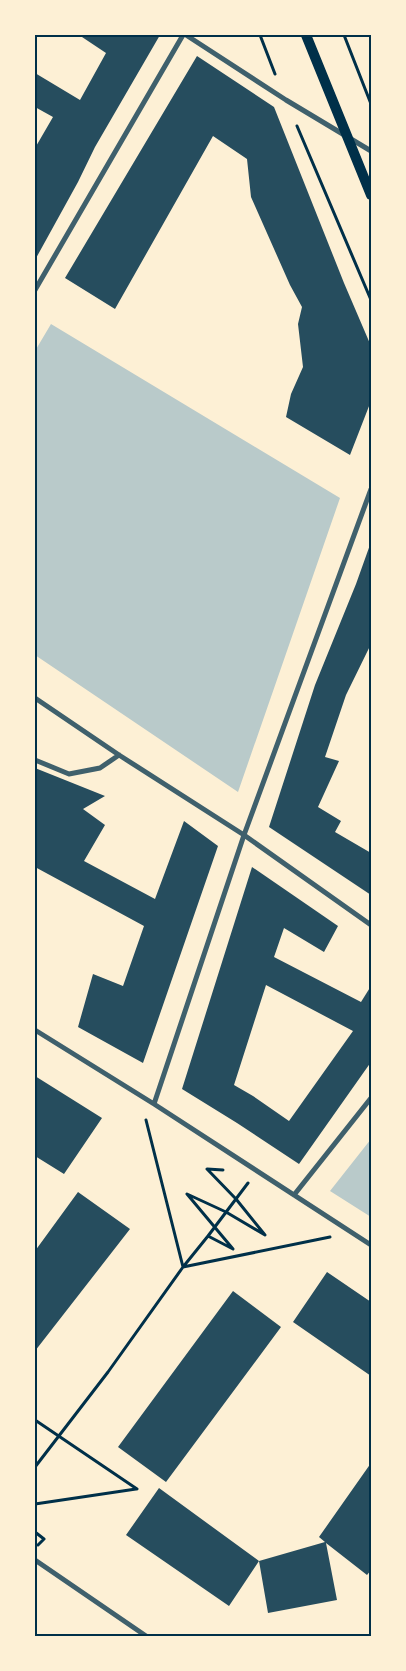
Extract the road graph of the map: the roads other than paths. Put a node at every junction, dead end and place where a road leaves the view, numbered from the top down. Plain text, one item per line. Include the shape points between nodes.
1 (185, 35) edge
2 (306, 35) edge
3 (347, 136) junction
4 (371, 150) edge
5 (371, 195) edge
6 (35, 289) edge
7 (371, 490) edge
8 (35, 698) edge
9 (119, 755) junction
10 (35, 760) edge
11 (244, 836) junction
12 (371, 926) edge
13 (35, 1030) edge
14 (371, 1098) edge
15 (154, 1104) junction
16 (294, 1195) junction
17 (371, 1246) edge
18 (35, 1560) edge
19 (146, 1636) edge

1 - 3 street
1 - 6 street
2 - 3 main road
3 - 4 street
3 - 5 main road
7 - 11 street
8 - 9 street
9 - 10 street via 100,768 69,774
9 - 11 street
11 - 12 street
11 - 15 street
13 - 15 street
14 - 16 street
15 - 16 street
16 - 17 street
18 - 19 street

